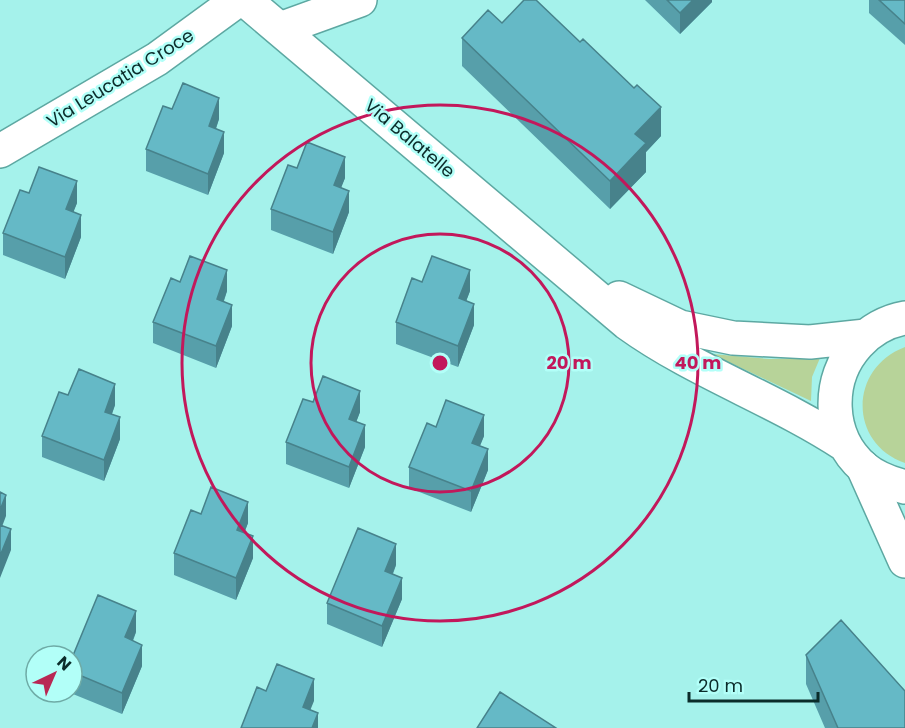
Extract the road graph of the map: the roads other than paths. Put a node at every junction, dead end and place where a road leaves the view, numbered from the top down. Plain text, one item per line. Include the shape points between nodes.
1 (238, 0) edge
2 (245, 0) edge
3 (360, 0) edge
4 (280, 29) junction
5 (0, 151) edge
6 (574, 277) junction
7 (903, 317) edge
8 (866, 336) junction
9 (854, 456) junction
10 (905, 487) edge
11 (905, 561) edge

1 - 5 main road, Via Leucatia Croce via 157,59
2 - 4 main road, Via Balatelle
3 - 4 main road
4 - 6 main road, Via Balatelle
6 - 8 main road via 680,327 733,338 810,342
6 - 9 main road via 659,346 820,428
7 - 8 main road
8 - 9 main road via 850,353 834,398 836,422
9 - 10 main road via 885,481
9 - 11 main road

